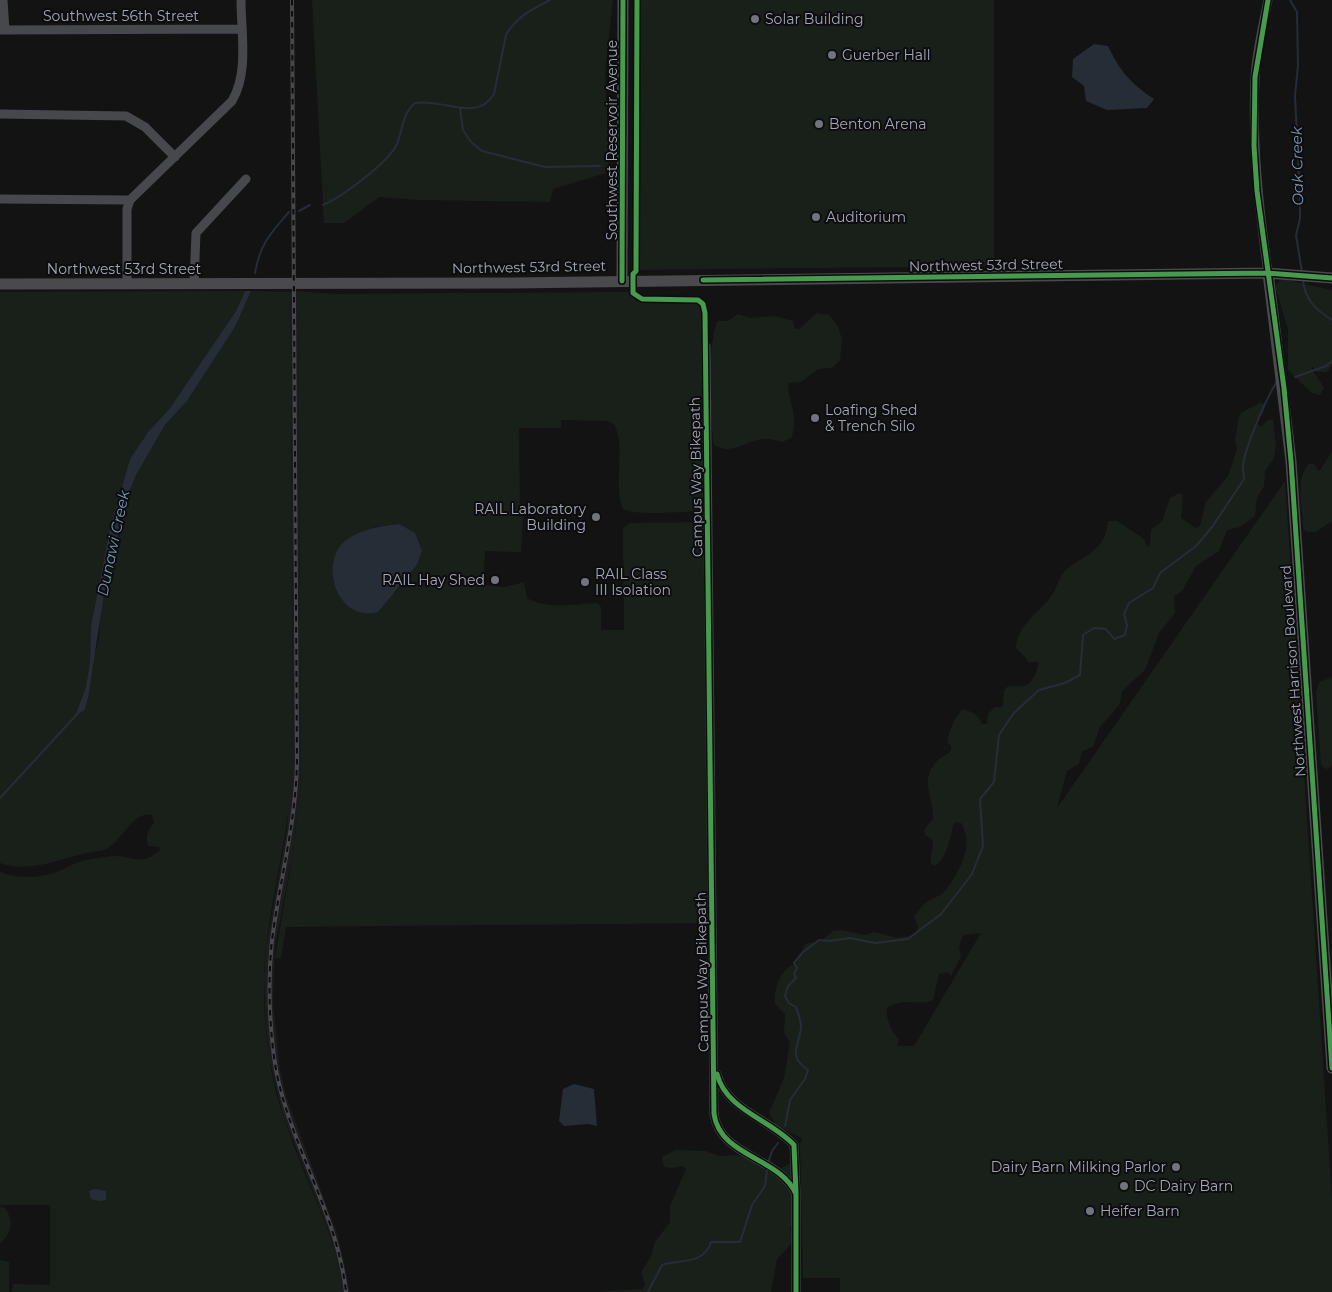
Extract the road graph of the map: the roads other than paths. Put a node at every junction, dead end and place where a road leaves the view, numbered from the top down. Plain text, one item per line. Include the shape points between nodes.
1 (3, 0) edge
2 (241, 0) edge
3 (623, 0) edge
4 (1268, 0) edge
5 (241, 29) junction
6 (2, 30) edge
7 (0, 114) edge
8 (174, 157) junction
9 (246, 179) dead end
10 (0, 198) edge
11 (130, 200) junction
12 (1268, 273) junction
13 (1332, 278) edge
14 (622, 281) junction
15 (0, 284) edge
16 (127, 284) junction
17 (194, 284) junction
18 (706, 346) dead end
19 (714, 1067) junction
20 (1332, 1068) edge
21 (796, 1194) junction
22 (796, 1292) edge

1 - 6 street
2 - 5 street
3 - 14 main road, Southwest Reservoir Avenue
4 - 12 street via 1255,77 1254,146
5 - 6 street, Southwest 56th Street
5 - 8 street via 242,72 237,93
7 - 8 street via 126,116 144,127
8 - 11 street
9 - 17 street via 196,233
10 - 11 street
11 - 16 street via 127,209
12 - 13 main road, Northwest 53rd Street
12 - 14 main road, Northwest 53rd Street
12 - 20 main road, Northwest Harrison Boulevard via 1291,461
14 - 17 main road, Northwest 53rd Street
15 - 16 main road, Northwest 53rd Street
16 - 17 main road, Northwest 53rd Street
18 - 19 street, Campus Way Bikepath
19 - 21 street, Campus Way Bikepath via 718,1079 732,1098 794,1144
19 - 21 street, Campus Way Bikepath via 714,1114 718,1129 730,1142 777,1173
21 - 22 street, Campus Way Bikepath

